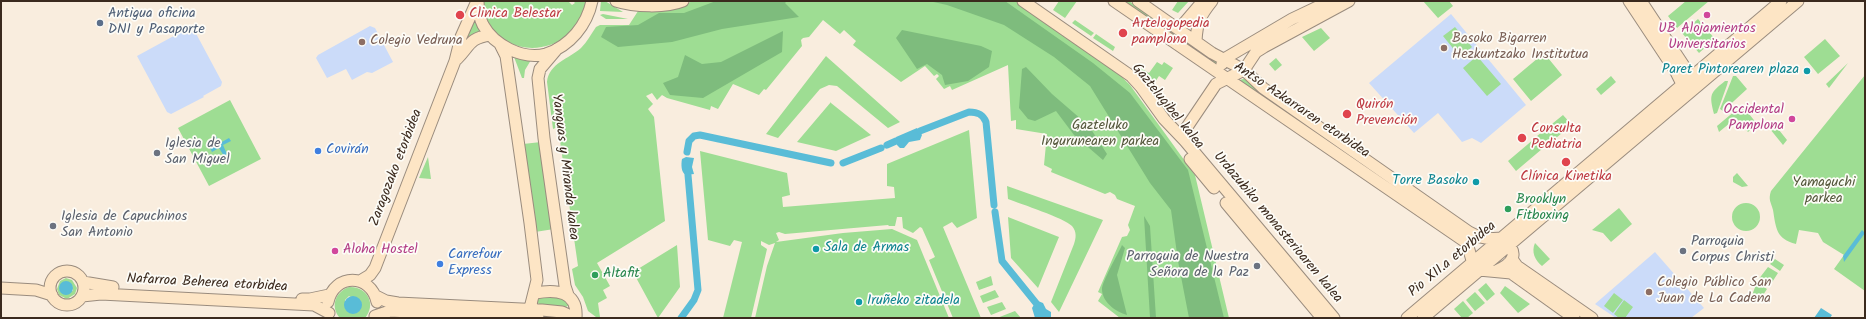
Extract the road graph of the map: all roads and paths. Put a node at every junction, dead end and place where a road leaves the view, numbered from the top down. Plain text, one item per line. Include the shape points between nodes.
1 (477, 1) edge
2 (592, 1) edge
3 (616, 1) edge
4 (683, 1) edge
5 (1023, 1) edge
6 (1114, 1) edge
7 (1138, 1) edge
8 (1203, 1) edge
9 (1212, 1) edge
10 (1349, 1) edge
11 (1629, 1) edge
12 (1641, 1) edge
13 (1781, 1) edge
14 (1798, 1) edge
15 (1330, 3) edge
16 (1179, 29) junction
17 (490, 35) junction
18 (1196, 41) junction
19 (500, 44) junction
20 (557, 49) junction
21 (1224, 60) junction
22 (455, 61) junction
23 (1110, 62) junction
24 (1244, 70) junction
25 (1217, 73) junction
26 (1229, 79) junction
27 (1694, 83) junction
28 (1685, 90) junction
29 (1164, 119) junction
30 (1183, 122) junction
31 (1177, 137) junction
32 (1198, 158) joint
33 (1200, 172) joint
34 (1235, 201) junction
35 (1488, 239) junction
36 (1506, 241) junction
37 (1469, 248) junction
38 (1512, 259) junction
39 (1476, 267) junction
40 (375, 268) junction
41 (1496, 271) junction
42 (537, 280) junction
43 (1, 281) edge
44 (52, 281) junction
45 (360, 281) junction
46 (83, 282) junction
47 (1, 288) edge
48 (373, 292) junction
49 (535, 292) junction
50 (52, 295) junction
51 (329, 295) junction
52 (568, 295) junction
53 (82, 296) junction
54 (506, 309) junction
55 (535, 315) edge
56 (330, 316) edge
57 (374, 317) edge
58 (575, 318) edge
59 (1322, 318) edge
60 (1334, 318) edge
61 (1407, 318) edge
62 (1423, 318) edge
63 (1574, 318) edge
64 (1592, 318) edge

1 - 17 main road via 480,18
1 - 22 main road, Zaragozako etorbidea via 461,37
2 - 20 main road via 587,18 580,29
3 - 4 main road via 661,6
5 - 23 main road, Gaztelugibel kalea
6 - 25 main road, Antso Azkarraren etorbidea
7 - 16 main road, Antso Azkarraren etorbidea
8 - 16 main road
9 - 18 main road via 1201,15
10 - 15 main road
11 - 28 main road
12 - 27 main road
13 - 27 main road, Pio XII.a etorbidea
14 - 27 main road, Pio XII.a etorbidea
15 - 21 main road via 1286,23
15 - 24 main road via 1256,52
16 - 18 main road, Antso Azkarraren etorbidea
17 - 19 main road
17 - 22 main road, Zaragozako etorbidea via 469,42
18 - 21 main road, Antso Azkarraren etorbidea
19 - 20 main road via 516,52 531,55 545,54
19 - 42 main road via 506,56
20 - 52 main road, Yanguas y Miranda kalea via 540,69 538,78
21 - 24 main road, Antso Azkarraren etorbidea
21 - 25 main road
22 - 40 main road, Zaragozako etorbidea
23 - 29 main road, Gaztelugibel kalea via 1136,82
23 - 31 main road, Gaztelugibel kalea
24 - 26 main road
24 - 35 main road, Antso Azkarraren etorbidea via 1262,88 1428,204 1475,236
25 - 26 main road, Antso Azkarraren etorbidea
25 - 30 main road
26 - 34 main road via 1216,84 1187,126 1185,133
26 - 37 main road, Antso Azkarraren etorbidea via 1467,243
27 - 28 main road, Pio XII.a etorbidea
28 - 36 main road, Pio XII.a etorbidea
29 - 30 main road via 1176,125
29 - 31 main road, Gaztelugibel kalea
30 - 31 main road
31 - 32 main road, Gaztelugibel kalea
31 - 33 main road, Gaztelugibel kalea
32 - 34 main road, Urdazubiko monasterioaren kalea
33 - 59 main road, Urdazubiko monasterioaren kalea
34 - 60 main road, Urdazubiko monasterioaren kalea
35 - 36 main road, Antso Azkarraren etorbidea
35 - 37 main road, Antso Azkarraren etorbidea via 1474,243
36 - 38 main road
36 - 39 main road, Pio XII.a etorbidea
37 - 39 main road
38 - 41 main road via 1508,266
38 - 64 main road via 1517,266
39 - 41 main road
39 - 61 main road, Pio XII.a etorbidea
39 - 62 main road, Pio XII.a etorbidea
40 - 45 main road, Zaragozako etorbidea via 370,275
40 - 48 main road
41 - 63 main road via 1511,273
42 - 49 main road
42 - 54 main road via 527,298
43 - 44 main road
44 - 46 main road via 57,275 68,272 78,275
44 - 50 main road
45 - 48 main road
45 - 51 main road via 342,282
46 - 51 main road, Nafarroa Beherea etorbidea via 101,286 310,299
46 - 53 main road
47 - 50 main road via 36,290
48 - 54 main road via 386,301 398,303
48 - 57 main road via 377,310
49 - 52 main road via 561,292
49 - 55 main road via 532,304
50 - 53 main road via 64,305 75,303
51 - 56 main road
52 - 58 main road, Yanguas y Miranda kalea via 575,305
53 - 56 main road, Nafarroa Beherea etorbidea via 101,294 314,305
54 - 55 main road
55 - 57 main road via 390,311
55 - 58 main road via 562,312

